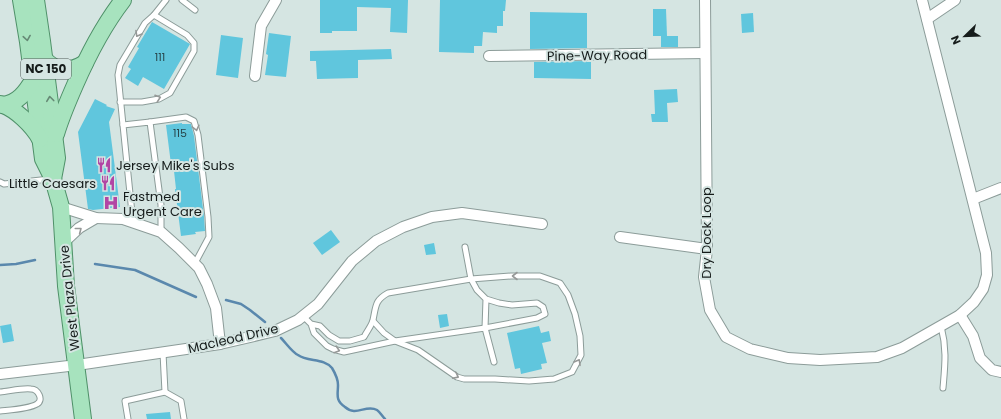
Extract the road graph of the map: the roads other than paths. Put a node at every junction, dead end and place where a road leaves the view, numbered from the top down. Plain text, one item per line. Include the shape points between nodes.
1 (20, 0) edge
2 (36, 0) edge
3 (123, 0) edge
4 (166, 0) edge
5 (182, 0) edge
6 (276, 0) edge
7 (705, 0) edge
8 (922, 0) edge
9 (955, 0) edge
10 (195, 10) dead end
11 (154, 15) junction
12 (927, 19) junction
13 (705, 53) junction
14 (489, 56) dead end
15 (45, 60) junction
16 (85, 63) junction
17 (255, 76) dead end
18 (33, 80) junction
19 (120, 102) junction
20 (2, 104) edge
21 (150, 122) junction
22 (123, 125) junction
23 (48, 139) junction
24 (53, 179) junction
25 (0, 182) edge
26 (1001, 188) edge
27 (973, 199) junction
28 (61, 207) junction
29 (96, 218) junction
30 (133, 222) junction
31 (542, 224) dead end
32 (161, 232) junction
33 (620, 236) dead end
34 (63, 243) junction
35 (465, 247) dead end
36 (707, 249) junction
37 (195, 263) junction
38 (471, 279) junction
39 (486, 298) junction
40 (960, 315) junction
41 (303, 316) junction
42 (373, 321) junction
43 (311, 324) junction
44 (941, 326) junction
45 (485, 328) junction
46 (395, 341) junction
47 (220, 344) junction
48 (162, 353) junction
49 (494, 362) dead end
50 (76, 365) junction
51 (1001, 372) edge
52 (0, 374) edge
53 (943, 388) dead end
54 (0, 392) edge
55 (165, 392) junction
56 (0, 411) edge
57 (83, 419) edge
58 (128, 419) edge
59 (184, 419) edge

1 -> 18 main road, West Plaza Drive / NC 150
2 - 15 main road, West Plaza Drive / NC 150
3 - 16 main road
4 - 11 lane
5 - 10 lane
6 - 17 street via 261,26
7 - 13 street, Dry Dock Loop
8 - 12 street, Dry Dock Loop
9 - 12 street
11 -> 19 lane via 145,23 120,65
19 -> 11 lane via 159,99 170,93 194,51 194,43 187,35
12 - 27 street, Dry Dock Loop
13 - 14 street, Pine-Way Road
13 - 36 street, Dry Dock Loop
15 - 16 main road via 50,66 65,70
23 -> 15 main road, West Plaza Drive / NC 150
16 - 23 main road via 59,124
18 - 20 main road via 17,99
18 - 23 main road, West Plaza Drive / NC 150
19 - 22 lane
20 - 23 main road
21 - 22 lane
21 - 32 lane via 161,205
21 -> 37 lane via 186,117 194,121 198,135 209,237
22 - 30 lane
23 - 24 main road, West Plaza Drive / NC 150 via 57,158
24 - 25 lane via 4,184
24 - 28 main road, West Plaza Drive / NC 150
26 - 27 street
27 - 40 street, Dry Dock Loop via 986,253 987,275 983,289
28 - 29 street
28 - 34 main road, West Plaza Drive / NC 150
29 - 30 street
34 -> 29 street
30 - 32 street
31 - 41 street, Macleod Drive via 462,213 432,217 402,227 376,241 352,261 318,304
32 - 37 street
33 - 36 street
34 - 50 main road, West Plaza Drive / NC 150
35 - 38 lane
36 - 44 street, Dry Dock Loop via 704,277 710,310 726,337 750,348 788,358 820,360 877,357 902,348
37 - 47 street via 216,308
38 - 39 lane via 477,290
38 - 42 lane via 388,293 376,305
46 -> 38 lane via 418,350 457,377 464,379 529,381 554,379 572,372 581,355 580,336 568,295 560,283 540,276
39 - 45 lane
39 - 45 lane via 512,305 537,303 543,307 545,314 537,318
40 - 44 street, Dry Dock Loop
40 - 51 street via 973,336 980,358 992,370
41 - 43 lane
41 - 47 street, Macleod Drive via 275,331
42 - 43 lane via 364,337 350,341 339,341 320,326
42 - 46 lane
43 -> 46 lane via 314,333 327,346 344,352
44 - 53 lane via 945,344
45 - 46 lane
45 - 49 lane
47 - 48 street, Macleod Drive
48 - 50 street, Macleod Drive
48 - 55 lane
50 - 52 street, Macleod Drive
50 - 57 main road, West Plaza Drive / NC 150
54 - 56 lane via 32,388 40,396 37,404
55 - 58 lane via 126,401
55 - 59 lane via 181,401

